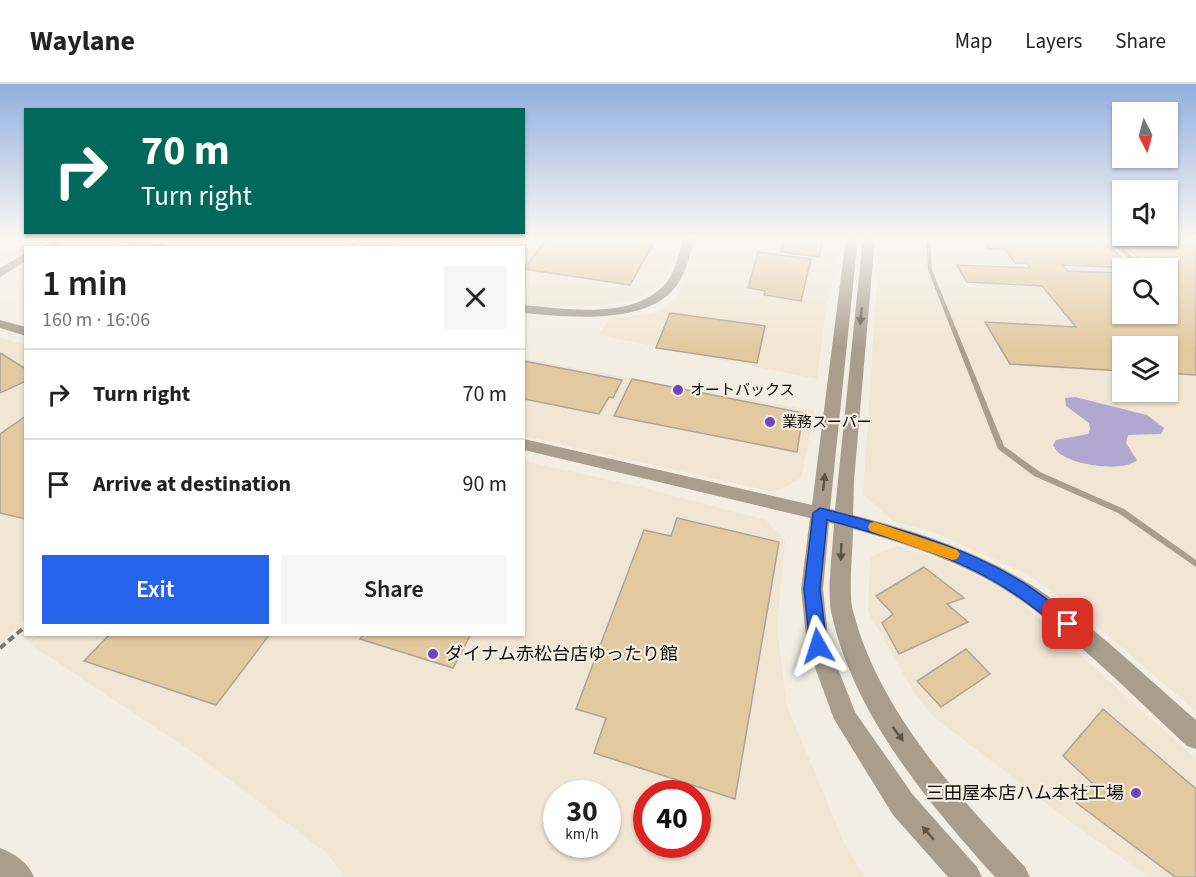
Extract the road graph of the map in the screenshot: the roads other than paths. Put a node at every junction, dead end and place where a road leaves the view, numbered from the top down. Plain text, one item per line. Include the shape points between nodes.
1 (676, 274) edge
2 (848, 274) edge
3 (866, 274) edge
4 (932, 274) edge
5 (525, 309) edge
6 (0, 324) edge
7 (24, 331) edge
8 (525, 445) edge
9 (820, 513) junction
10 (843, 519) junction
11 (1196, 564) edge
12 (1196, 737) edge
13 (0, 862) edge
14 (20, 877) edge
15 (967, 877) edge
16 (1015, 877) edge

1 - 5 street via 662,294 630,308 584,313
9 -> 2 street
3 -> 10 street
4 - 11 lane via 1001,447 1037,474 1121,512
6 - 7 street
8 - 9 street
9 - 10 street
15 -> 9 street via 903,805 846,719 818,646 812,589
10 - 12 street via 928,545 1016,586 1053,612
10 -> 16 street via 841,609 862,671 886,718 962,820
13 - 14 street

